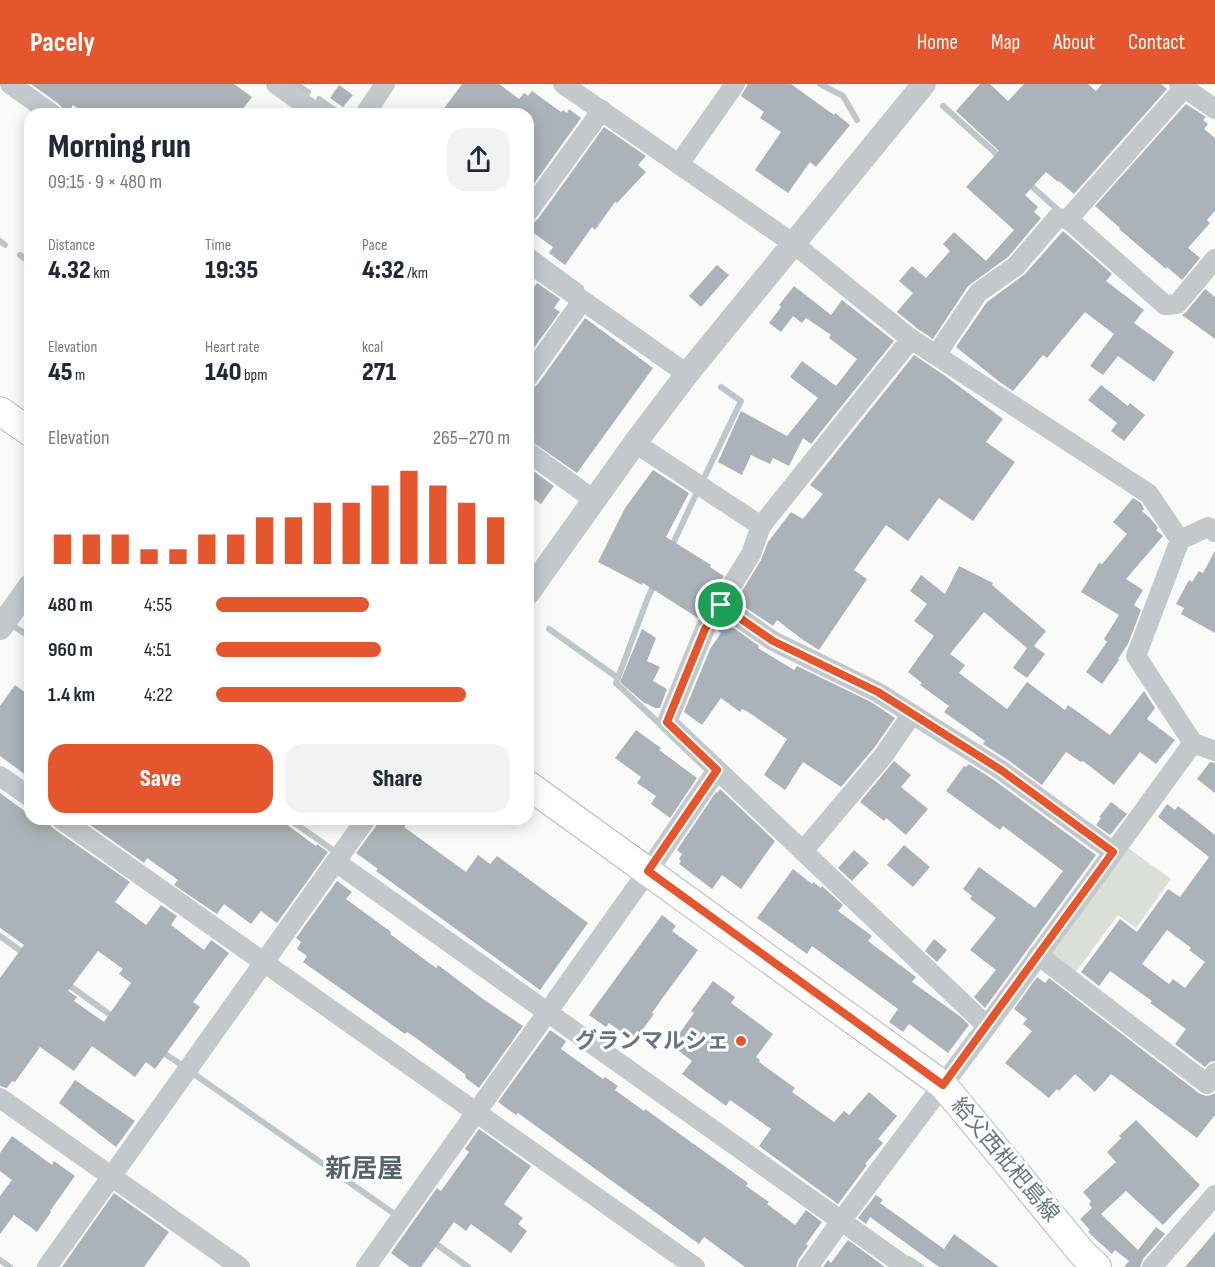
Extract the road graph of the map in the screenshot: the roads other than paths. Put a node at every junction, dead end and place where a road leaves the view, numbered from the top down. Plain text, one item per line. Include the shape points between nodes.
1 (10, 84) edge
2 (276, 84) edge
3 (385, 84) edge
4 (563, 84) edge
5 (735, 84) edge
6 (924, 84) edge
7 (1181, 86) edge
8 (44, 108) edge
9 (310, 108) edge
10 (369, 108) edge
11 (1215, 109) edge
12 (602, 110) junction
13 (678, 164) junction
14 (534, 204) edge
15 (1068, 219) junction
16 (794, 244) junction
17 (1215, 259) edge
18 (534, 266) edge
19 (582, 301) junction
20 (911, 339) junction
21 (936, 355) junction
22 (534, 369) edge
23 (687, 374) junction
24 (0, 411) edge
25 (24, 428) edge
26 (635, 443) junction
27 (534, 456) edge
28 (594, 500) junction
29 (1213, 525) edge
30 (761, 526) junction
31 (1180, 540) junction
32 (534, 585) edge
33 (24, 594) edge
34 (721, 605) junction
35 (0, 628) edge
36 (912, 714) junction
37 (1193, 742) junction
38 (1215, 751) edge
39 (717, 770) junction
40 (0, 776) edge
41 (534, 789) edge
42 (24, 793) edge
43 (70, 825) edge
44 (362, 825) edge
45 (803, 851) junction
46 (1113, 852) junction
47 (336, 862) junction
48 (648, 871) junction
49 (1038, 955) junction
50 (264, 962) junction
51 (547, 1012) junction
52 (987, 1026) junction
53 (1215, 1073) edge
54 (943, 1085) junction
55 (0, 1098) edge
56 (476, 1112) junction
57 (111, 1176) junction
58 (1215, 1195) edge
59 (841, 1221) junction
60 (47, 1267) edge
61 (240, 1267) edge
62 (366, 1267) edge
63 (695, 1267) edge
64 (808, 1267) edge
65 (906, 1267) edge
66 (1097, 1267) edge
67 (1152, 1267) edge

1 - 8 street
2 - 9 street
3 - 10 street
4 - 12 street
5 - 13 street
6 - 16 street
7 - 11 street
7 - 15 street
12 - 13 street
12 - 14 street
13 - 16 street
15 - 17 street via 1165,305 1177,304
15 - 21 street via 1057,218 1016,266 978,293
16 - 20 street
16 - 23 street
18 - 19 street
19 - 22 street
19 - 23 street
20 - 21 street
20 - 30 street
21 - 31 street via 1149,494
23 - 26 street
24 - 25 main road
26 - 28 street
26 - 30 street
27 - 28 street
28 - 32 street
29 - 31 street
30 - 34 street via 751,554
31 - 37 street via 1136,656
33 - 35 street
34 - 36 street via 773,641 878,692
34 - 39 street via 705,629 667,722
36 - 45 street via 884,755
36 - 46 street via 1001,770
37 - 38 street
37 - 46 street
39 - 45 street
39 - 48 street
40 - 42 street
41 - 48 main road, 給父西枇杷島線
43 - 50 street
44 - 47 street
45 - 52 street
46 - 49 street
47 - 50 street
47 - 51 street
48 - 51 street
48 - 54 main road, 給父西枇杷島線
49 - 52 street
49 - 53 street via 1207,1084
50 - 56 street
50 - 57 street
51 - 56 street
51 - 59 street
52 - 54 street
54 - 59 street
54 - 66 main road, 給父西枇杷島線
55 - 57 street
56 - 62 street
56 - 63 street
57 - 60 street
57 - 61 street
58 - 67 street
59 - 64 street
59 - 65 street

